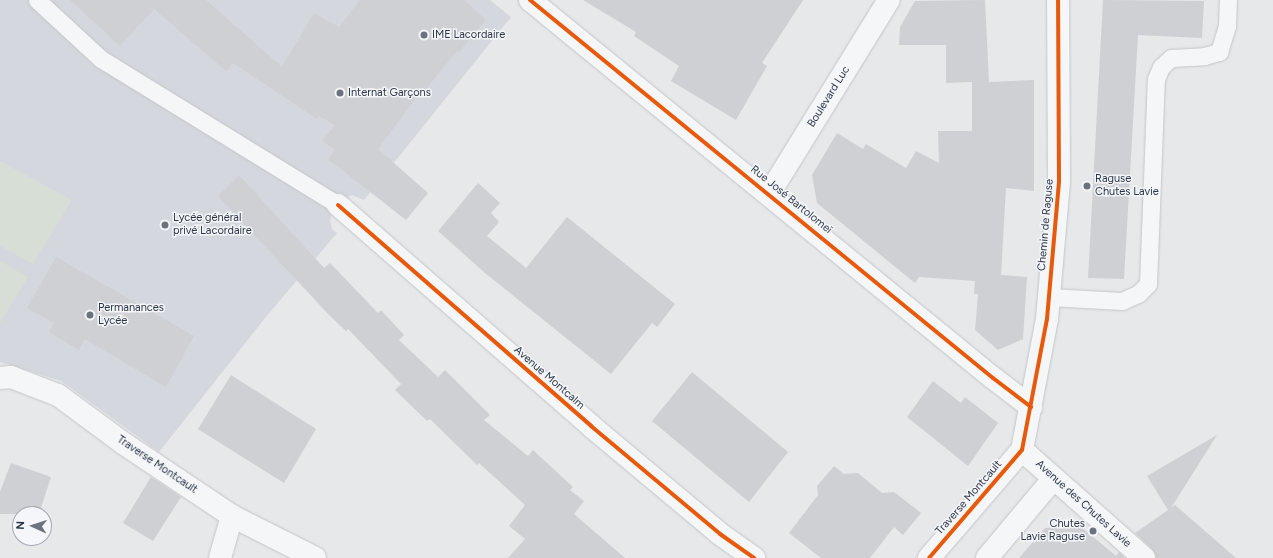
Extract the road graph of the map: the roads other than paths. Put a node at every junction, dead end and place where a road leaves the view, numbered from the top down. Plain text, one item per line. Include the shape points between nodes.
1 (38, 0) edge
2 (889, 0) edge
3 (1058, 0) edge
4 (1228, 0) edge
5 (538, 3) edge
6 (769, 194) junction
7 (338, 205) joint
8 (1049, 297) junction
9 (0, 378) edge
10 (1031, 407) junction
11 (1022, 450) junction
12 (1053, 479) junction
13 (232, 516) junction
14 (220, 558) edge
15 (315, 558) edge
16 (754, 558) edge
17 (930, 558) edge
18 (987, 558) edge
19 (1144, 558) edge

1 - 7 lane via 101,59
2 - 6 street, Boulevard Luc
3 - 8 street, Chemin de Raguse via 1059,181
4 - 8 lane via 1227,26 1219,52 1204,56 1172,58 1161,67 1156,79 1148,284 1138,294 1122,301
5 - 6 street, Rue José Bartolomeï
6 - 10 street, Rue José Bartolomeï
7 - 16 street, Avenue Montcalm via 591,426 720,534
8 - 10 street, Chemin de Raguse
9 - 13 street, Traverse Montcault via 11,377 58,395 123,443
10 - 11 street, Chemin de Raguse
11 - 12 street, Avenue des Chutes Lavie
11 - 17 street, Traverse Montcault
12 - 18 street
12 - 19 street, Avenue des Chutes Lavie
13 - 14 street
13 - 15 street, Traverse Montcault

